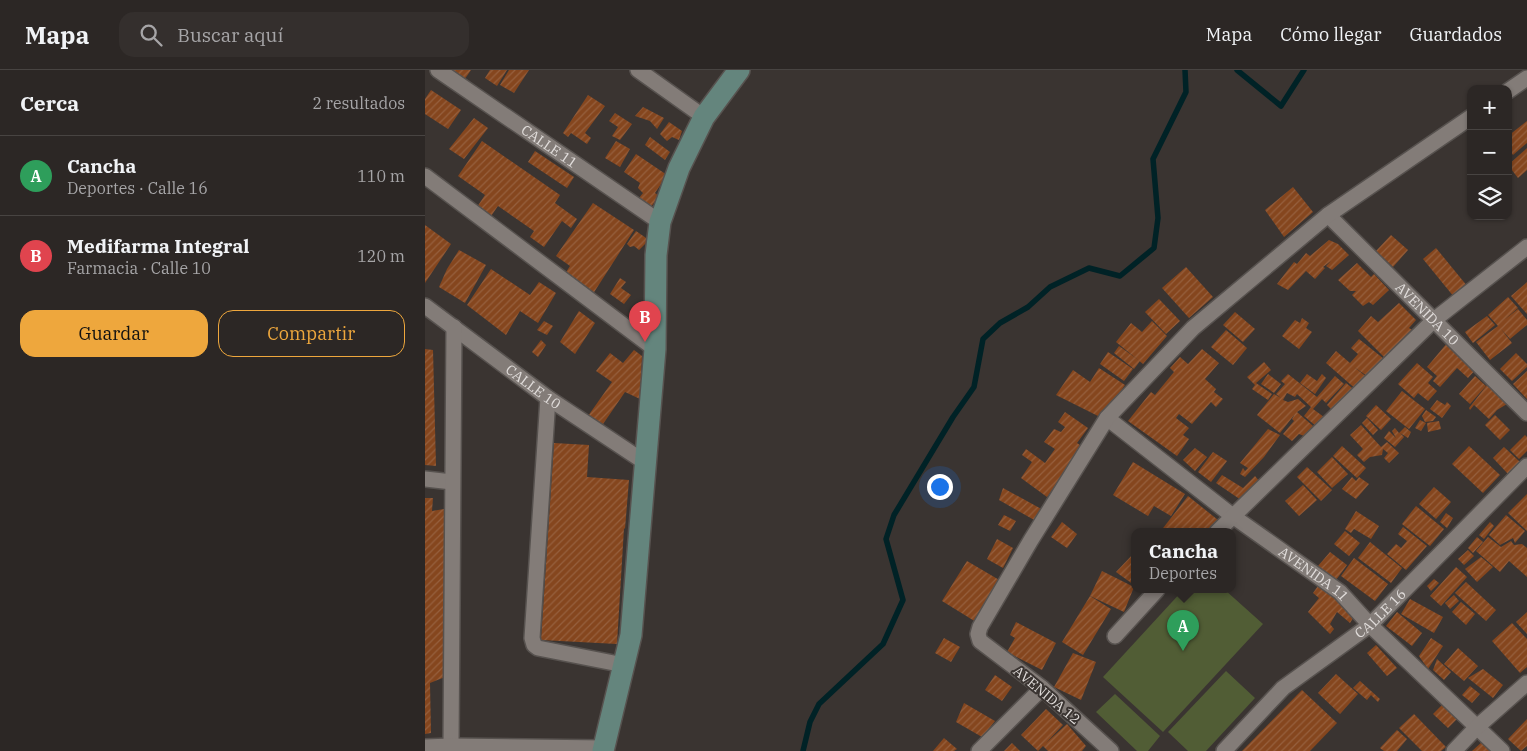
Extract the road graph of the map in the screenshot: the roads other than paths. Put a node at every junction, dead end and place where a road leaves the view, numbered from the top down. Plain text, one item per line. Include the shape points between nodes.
1 (438, 70) edge
2 (637, 70) edge
3 (739, 70) edge
4 (704, 117) junction
5 (1467, 120) edge
6 (425, 176) edge
7 (1328, 215) junction
8 (660, 222) junction
9 (1527, 247) edge
10 (425, 306) edge
11 (1434, 320) junction
12 (454, 327) junction
13 (655, 349) junction
14 (548, 398) junction
15 (1527, 413) edge
16 (1107, 418) junction
17 (646, 463) junction
18 (1527, 466) edge
19 (425, 479) edge
20 (452, 482) junction
21 (1233, 517) junction
22 (1221, 528) edge
23 (1154, 593) edge
24 (1370, 625) junction
25 (1115, 636) dead end
26 (624, 665) junction
27 (1527, 683) edge
28 (1042, 688) junction
29 (1477, 727) junction
30 (451, 746) junction
31 (425, 747) edge
32 (603, 749) edge
33 (979, 751) edge
34 (1111, 751) edge
35 (1225, 751) edge
36 (1453, 751) edge
37 (1502, 751) edge

1 - 8 street, CALLE 11
2 - 4 street
3 - 4 street
4 - 8 street via 679,168
5 - 7 street
6 - 13 street
7 - 11 street, AVENIDA 10
7 - 16 street via 1193,328
8 - 13 street via 656,255
9 - 11 street
10 - 12 street, CALLE 10
11 - 15 street, AVENIDA 10
11 - 21 street
12 - 14 street, CALLE 10
12 - 20 street
13 - 17 street
14 - 17 street, CALLE 10
14 - 26 street via 531,638 538,648
16 - 21 street, AVENIDA 11
16 - 28 street, AVENIDA 12 via 1031,540 978,634 980,641
17 - 26 street via 631,635
18 - 24 street, CALLE 16
19 - 20 street
20 - 30 street
21 - 22 street
21 - 24 street, AVENIDA 11 via 1340,592
23 - 25 street
24 - 29 street, AVENIDA 11
24 - 35 street, CALLE 16 via 1283,688
26 - 32 street
27 - 29 street
28 - 33 street
28 - 34 street, AVENIDA 12
29 - 36 street
29 - 37 street, AVENIDA 11
30 - 31 street
30 - 32 street

